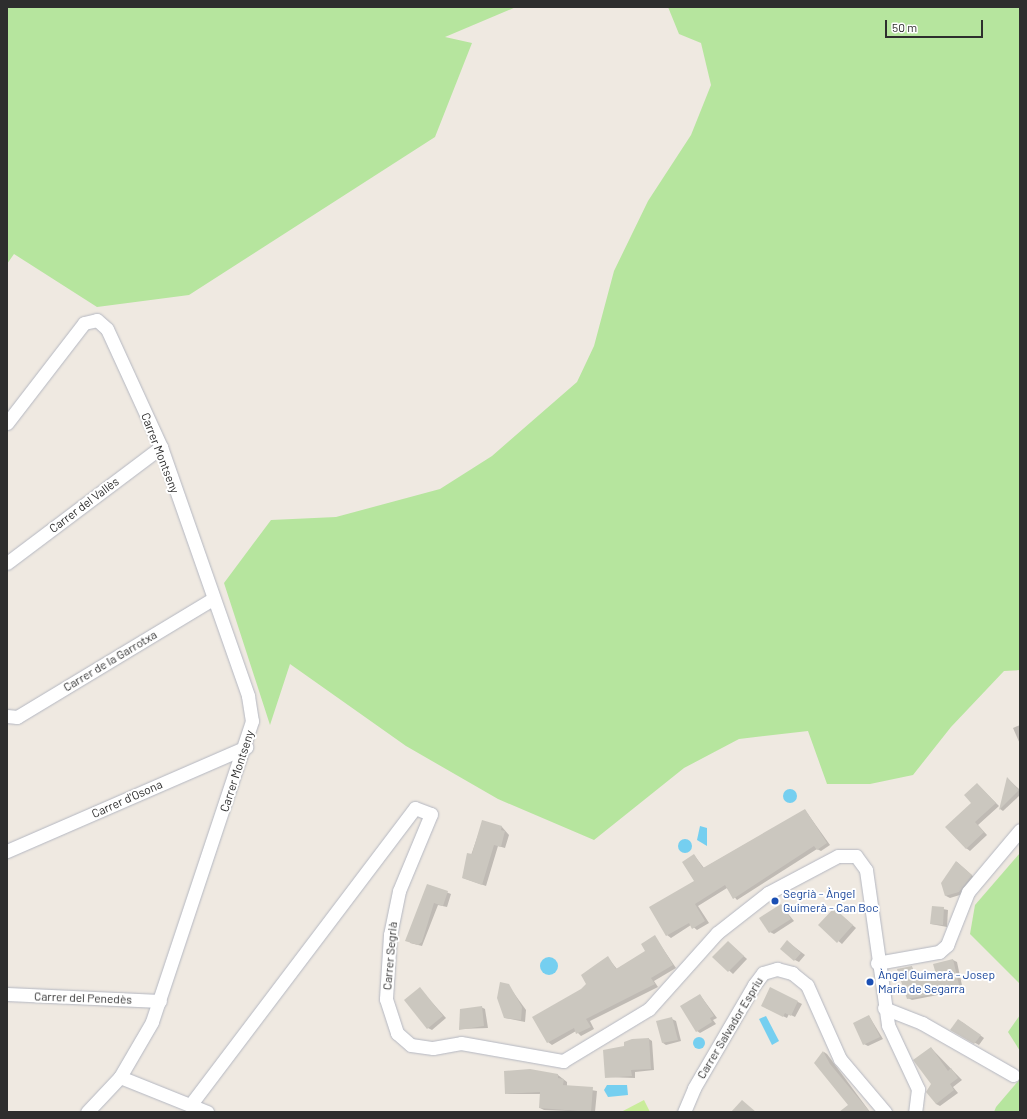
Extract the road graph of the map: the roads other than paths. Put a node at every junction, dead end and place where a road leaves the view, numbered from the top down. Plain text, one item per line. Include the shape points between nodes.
1 (7, 423) edge
2 (160, 448) junction
3 (7, 563) edge
4 (211, 600) junction
5 (7, 716) edge
6 (246, 747) junction
7 (1020, 830) edge
8 (7, 851) edge
9 (877, 963) junction
10 (7, 994) edge
11 (160, 1000) junction
12 (884, 1008) junction
13 (1013, 1076) dead end
14 (120, 1077) junction
15 (192, 1104) junction
16 (86, 1112) edge
17 (207, 1112) edge
18 (684, 1112) edge
19 (885, 1112) edge
20 (915, 1112) edge

1 - 2 street, Carrer Montseny via 84,323 97,320 107,329
2 - 3 street, Carrer del Vallès
2 - 4 street, Carrer Montseny
4 - 5 street, Carrer de la Garrotxa via 17,717
4 - 6 street, Carrer Montseny via 248,696 252,721
6 - 8 street, Carrer d'Osona
6 - 11 street, Carrer Montseny
7 - 9 street via 968,892 947,945 939,952
9 - 12 street
9 - 15 street, Carrer Segrià via 866,870 856,856 838,856 768,893 717,933 649,1009 563,1061 461,1043 433,1048 411,1045 397,1033 386,999 390,935 399,891 431,814 415,808
10 - 11 street, Carrer del Penedès
11 - 14 street, Carrer Montseny via 152,1022
12 - 13 street via 922,1023
12 - 20 street via 888,1025 918,1089
14 - 15 street
14 - 16 street, Carrer Montseny
15 - 17 street
18 - 19 street, Carrer Salvador Espriu via 694,1088 754,985 763,973 777,969 792,973 807,985 840,1059

